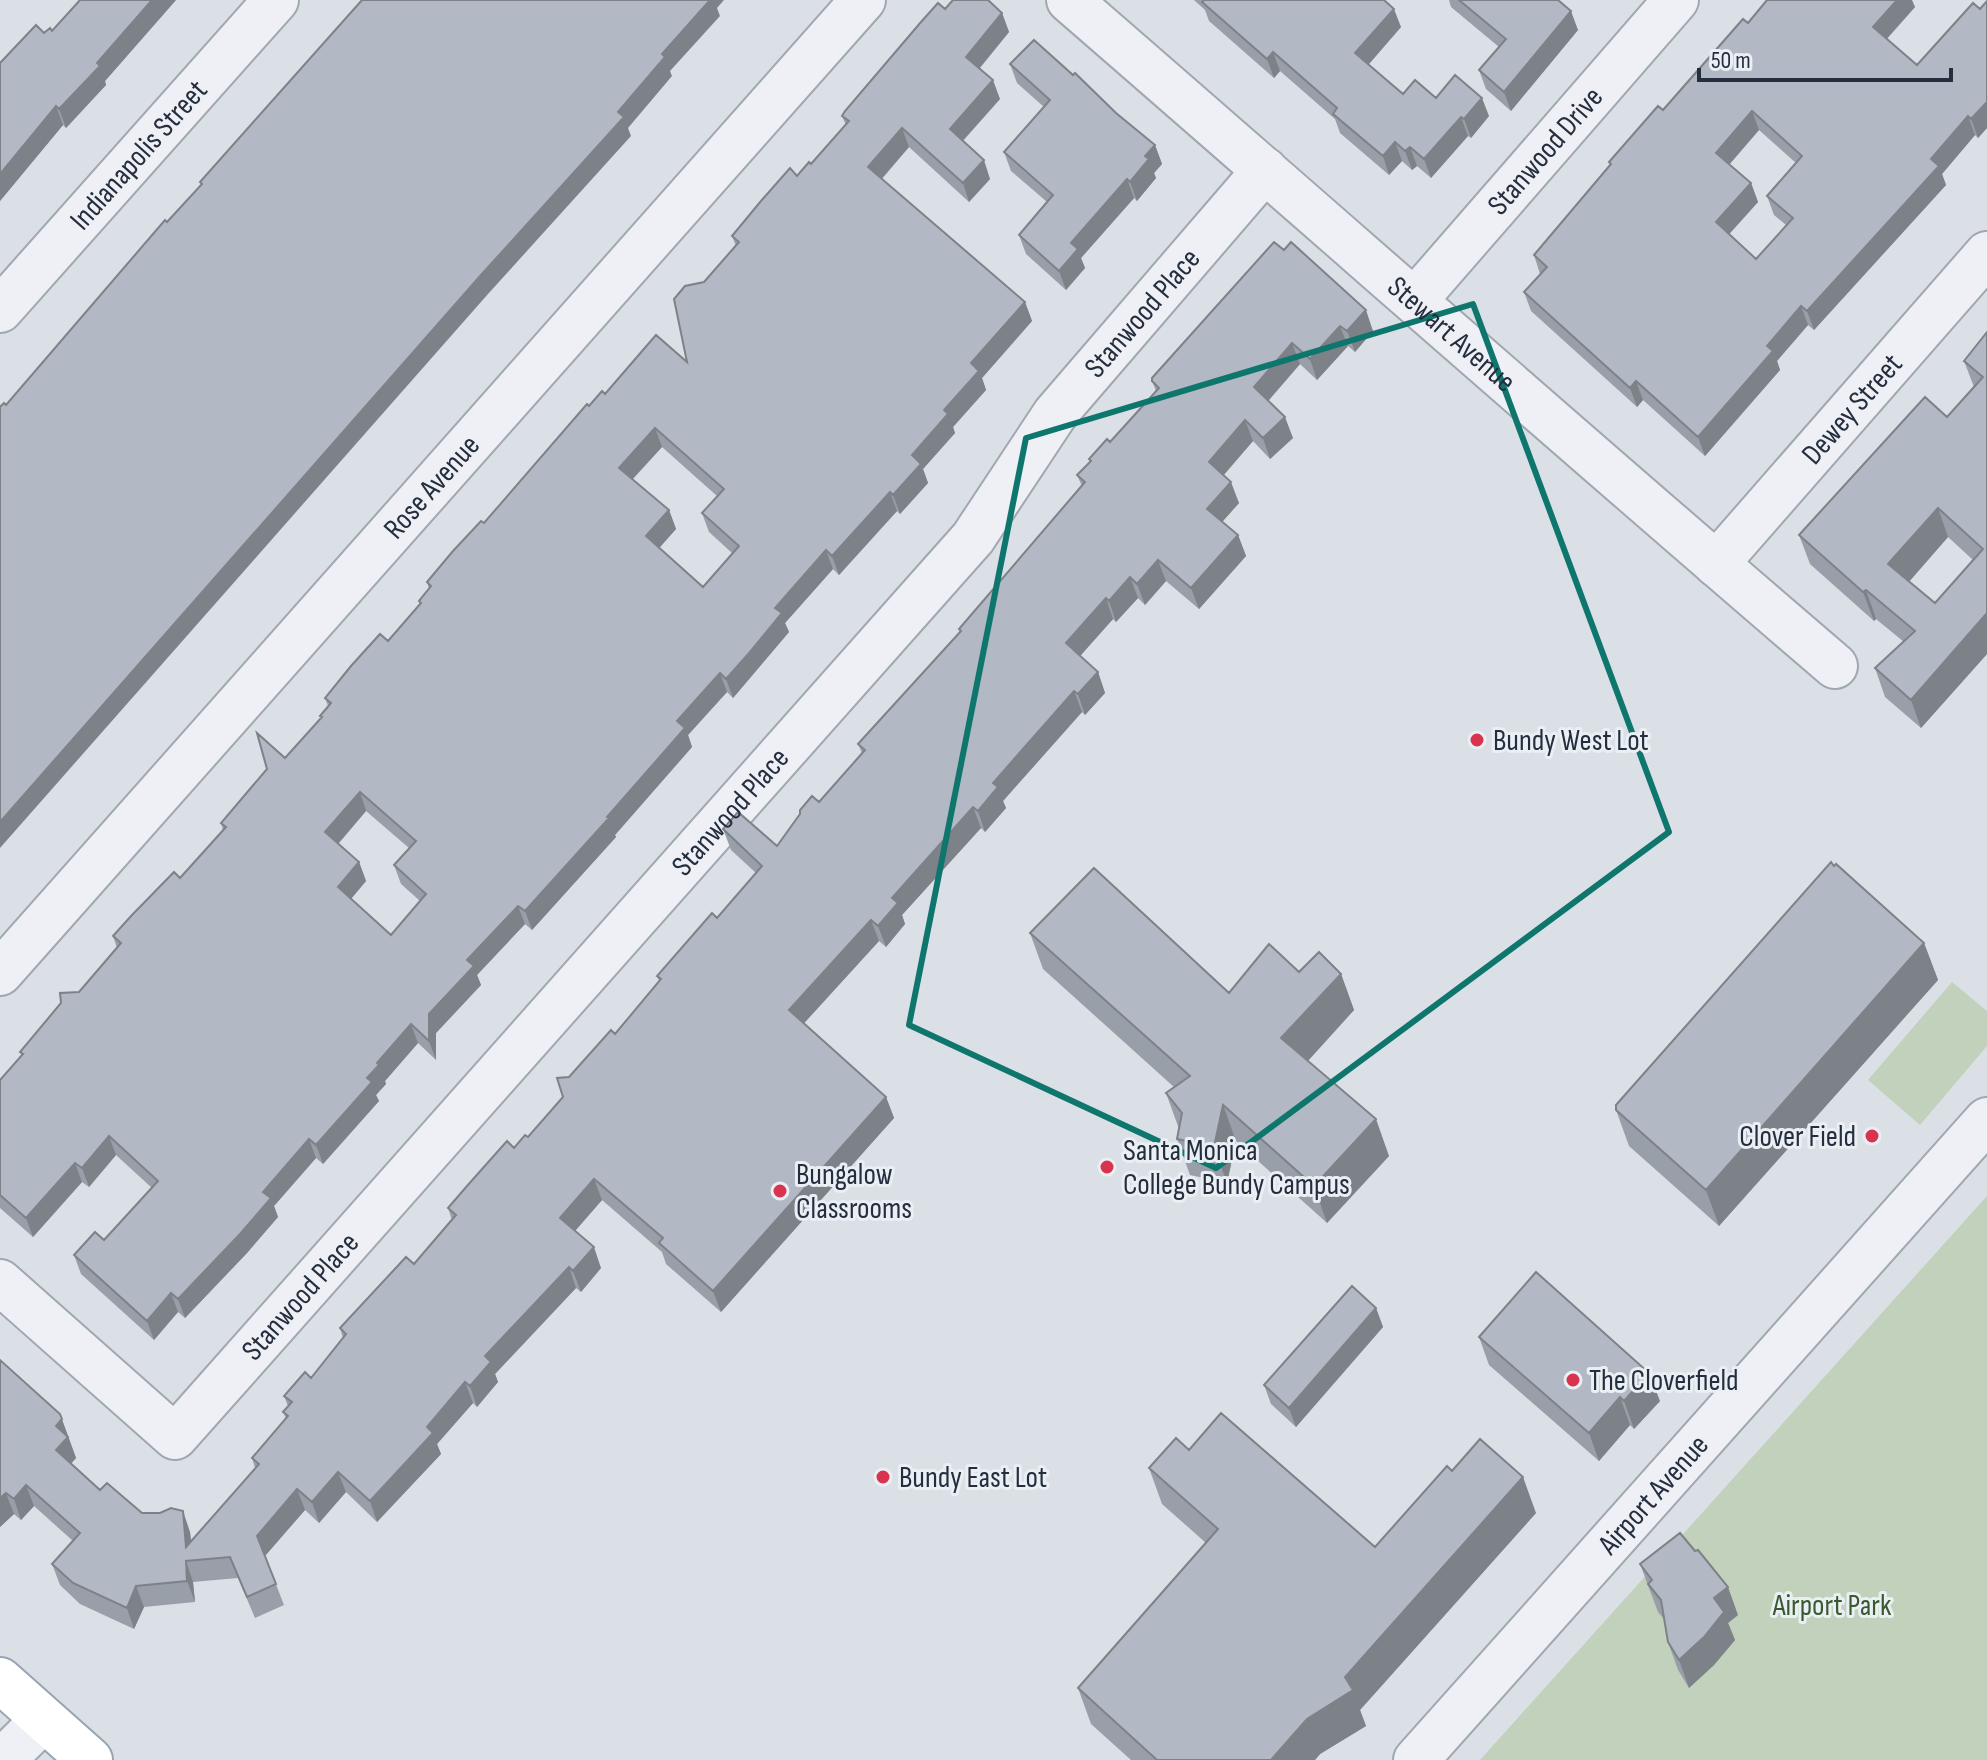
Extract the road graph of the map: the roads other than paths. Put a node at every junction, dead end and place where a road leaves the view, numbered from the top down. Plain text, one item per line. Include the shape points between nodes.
1 (276, 0) edge
2 (863, 0) edge
3 (1069, 0) edge
4 (1667, 3) edge
5 (1265, 170) junction
6 (1987, 254) edge
7 (1415, 300) junction
8 (0, 310) edge
9 (1716, 564) junction
10 (1835, 666) dead end
11 (0, 973) edge
12 (1987, 1120) edge
13 (0, 1282) edge
14 (0, 1680) edge
15 (43, 1720) junction
16 (3, 1760) edge
17 (90, 1760) edge
18 (1416, 1760) edge

1 - 8 street, Indianapolis Street
2 - 11 street, Rose Avenue
3 - 5 street, Stewart Avenue
4 - 7 street, Stanwood Drive
5 - 7 street, Stewart Avenue
5 - 13 street, Stanwood Place via 1055,414 973,538 175,1437
6 - 9 street, Dewey Street
7 - 9 street, Stewart Avenue
9 - 10 street, Stewart Avenue
12 - 18 street, Airport Avenue
14 - 15 main road
15 - 16 street
15 - 17 main road

